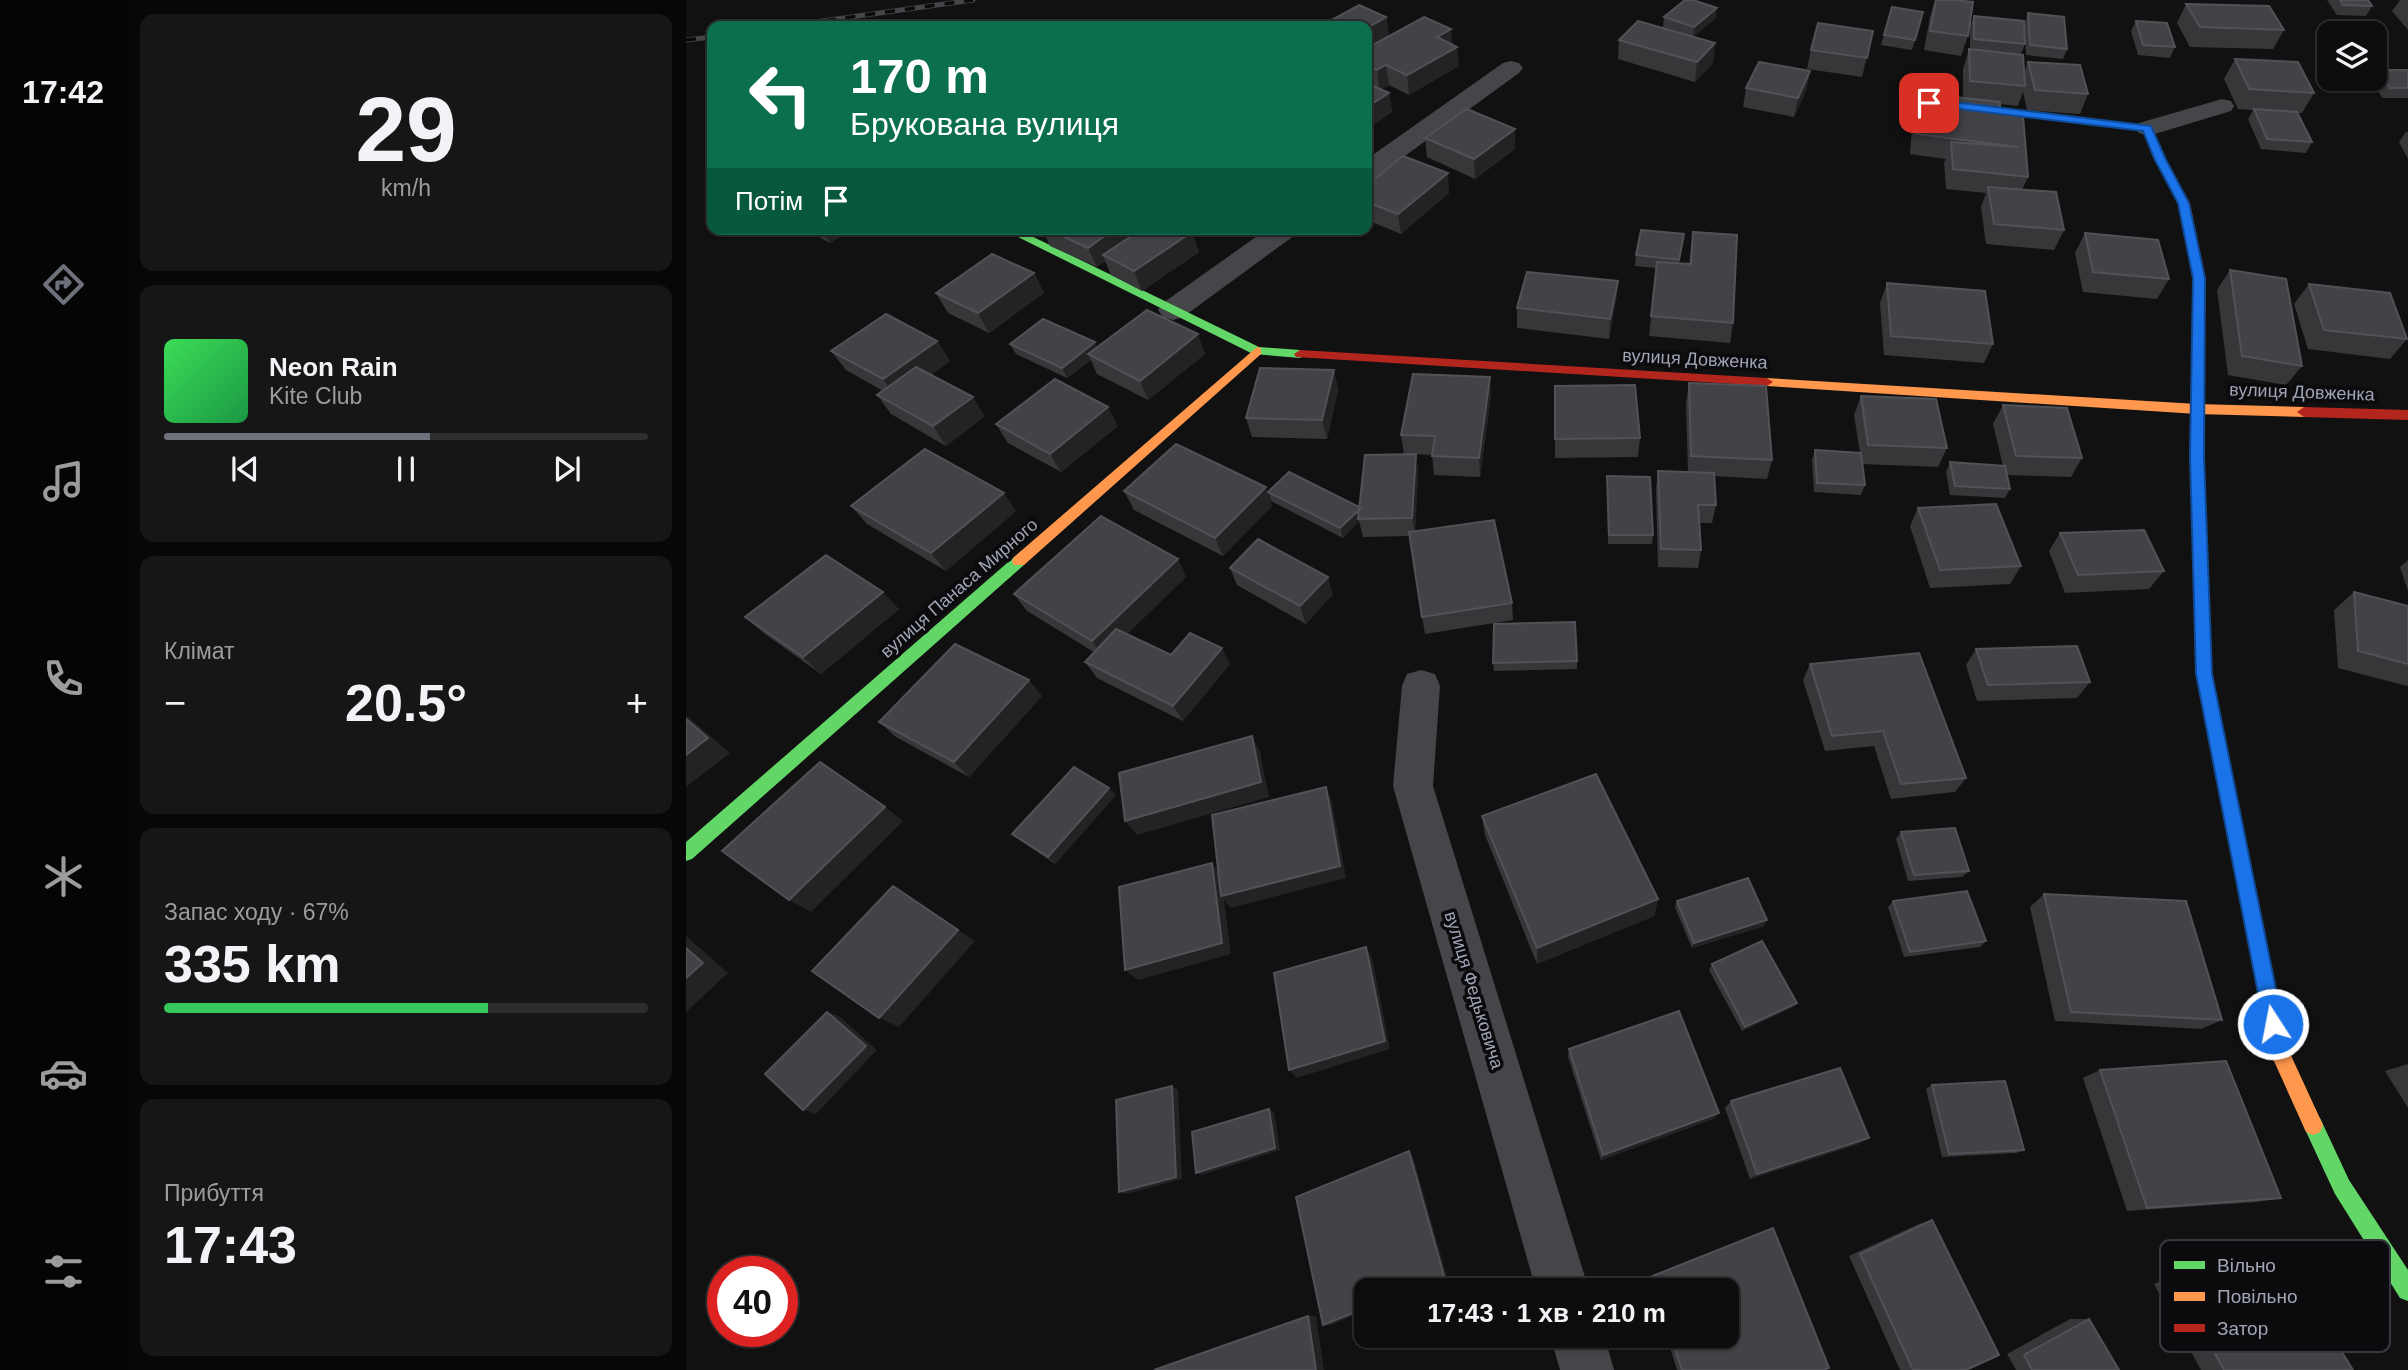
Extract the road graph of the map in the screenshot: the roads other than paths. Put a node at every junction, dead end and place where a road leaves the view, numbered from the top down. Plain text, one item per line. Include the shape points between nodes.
1 (1511, 68) dead end
2 (1929, 103) edge
3 (2222, 106) dead end
4 (2148, 128) junction
5 (1372, 167) edge
6 (1019, 235) edge
7 (1278, 235) edge
8 (1173, 310) junction
9 (1258, 351) junction
10 (2197, 408) junction
11 (2408, 415) edge
12 (1420, 686) dead end
13 (686, 853) edge
14 (2376, 1240) edge
15 (2390, 1262) edge
16 (1559, 1278) edge
17 (2408, 1290) edge
18 (1581, 1348) edge
19 (1587, 1370) edge

1 - 5 street
2 - 4 street
3 - 4 street
4 - 10 street via 2184,203 2199,278
6 - 8 street, вулиця Довженка
7 - 8 street
8 - 9 street, вулиця Довженка
9 - 10 street, вулиця Довженка
9 - 13 street, вулиця Панаса Мирного
10 - 11 street, вулиця Довженка
10 - 14 street via 2204,674 2278,1050 2342,1187
12 - 16 street, вулиця Федьковича via 1413,786
15 - 17 street
18 - 19 street

